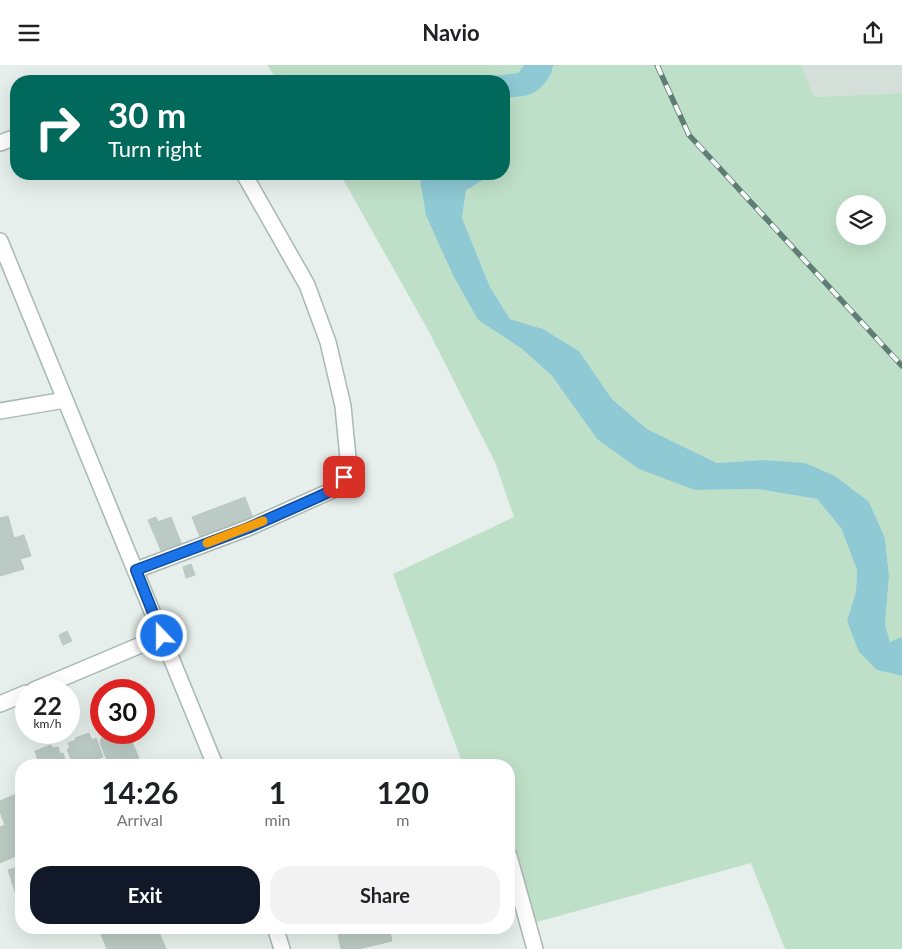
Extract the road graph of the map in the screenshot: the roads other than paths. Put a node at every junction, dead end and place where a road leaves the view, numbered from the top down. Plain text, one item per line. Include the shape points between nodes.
1 (247, 180) edge
2 (0, 241) edge
3 (65, 400) junction
4 (0, 411) edge
5 (136, 570) junction
6 (162, 636) junction
7 (60, 679) edge
8 (15, 698) edge
9 (0, 704) edge
10 (213, 759) edge
11 (515, 877) edge
12 (277, 934) edge
13 (282, 949) edge
14 (535, 949) edge

1 - 5 street via 308,285 328,342 343,406 348,457 344,477 335,489 248,528
2 - 3 street
3 - 4 street
3 - 5 street
5 - 6 street
6 - 7 street
6 - 10 street
8 - 9 street
11 - 14 street
12 - 13 street

